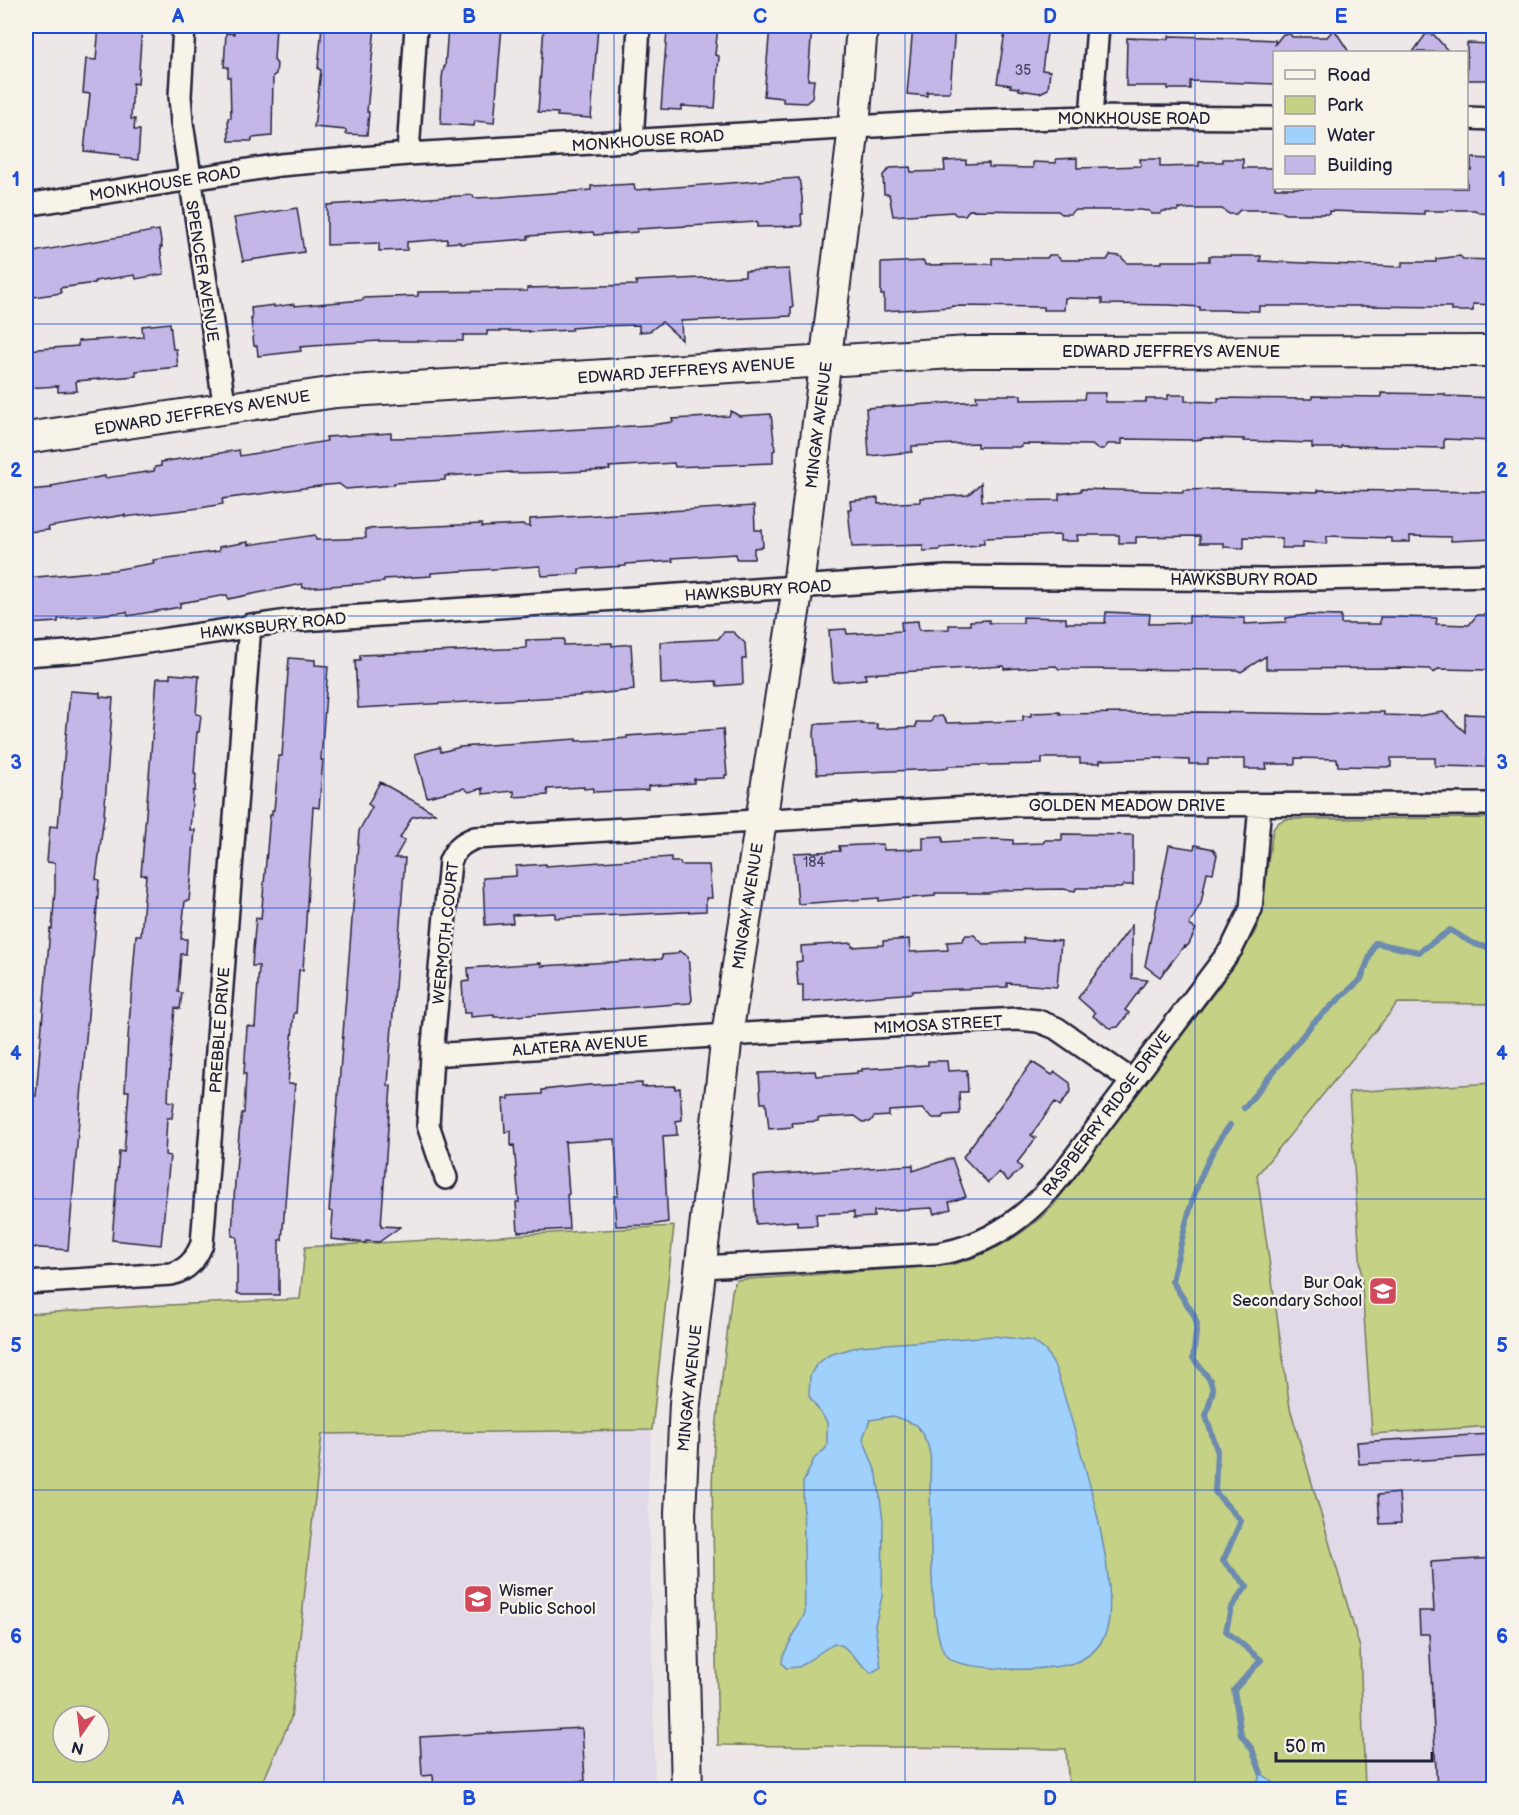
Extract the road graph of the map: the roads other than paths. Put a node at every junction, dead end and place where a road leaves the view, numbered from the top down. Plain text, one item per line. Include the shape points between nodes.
1 (184, 26) edge
2 (416, 26) edge
3 (639, 26) edge
4 (862, 26) edge
5 (1098, 26) edge
6 (1091, 117) junction
7 (1273, 118) edge
8 (1468, 118) edge
9 (1494, 118) edge
10 (854, 127) junction
11 (632, 142) junction
12 (408, 154) junction
13 (189, 180) junction
14 (26, 205) edge
15 (1494, 351) edge
16 (826, 361) junction
17 (225, 409) junction
18 (26, 438) edge
19 (1494, 575) edge
20 (798, 587) junction
21 (250, 625) junction
22 (26, 656) edge
23 (1494, 804) edge
24 (1260, 805) junction
25 (760, 820) junction
26 (727, 1035) junction
27 (432, 1055) junction
28 (1131, 1080) junction
29 (446, 1178) dead end
30 (702, 1267) junction
31 (26, 1283) edge
32 (687, 1790) edge

1 - 13 street, SPENCER AVENUE via 180,96
2 - 12 street
3 - 11 street
4 - 10 street, MINGAY AVENUE
5 - 6 street
6 - 7 street, MONKHOUSE ROAD
6 - 10 street, MONKHOUSE ROAD
8 - 9 street
10 - 11 street, MONKHOUSE ROAD
10 - 16 street, MINGAY AVENUE
11 - 12 street, MONKHOUSE ROAD
12 - 13 street, MONKHOUSE ROAD via 301,162
13 - 14 street, MONKHOUSE ROAD
13 - 17 street, SPENCER AVENUE
15 - 16 street, EDWARD JEFFREYS AVENUE via 1002,351
16 - 17 street, EDWARD JEFFREYS AVENUE via 336,393
16 - 20 street, MINGAY AVENUE
17 - 18 street, EDWARD JEFFREYS AVENUE
19 - 20 street, HAWKSBURY ROAD via 1270,580 946,577
20 - 21 street, HAWKSBURY ROAD
20 - 25 street, MINGAY AVENUE
21 - 22 street, HAWKSBURY ROAD via 94,650
21 - 31 street, PREBBLE DRIVE via 202,1244 181,1272
23 - 24 street, GOLDEN MEADOW DRIVE
24 - 25 street, GOLDEN MEADOW DRIVE via 1017,805
24 - 28 street, RASPBERRY RIDGE DRIVE via 1251,909 1232,948
25 - 26 street, MINGAY AVENUE
25 - 27 street, WERMOTH COURT via 491,836 462,843 455,850 448,873
26 - 27 street, ALATERA AVENUE
26 - 28 street, MIMOSA STREET via 1038,1021 1062,1031
26 - 30 street, MINGAY AVENUE
27 - 29 street, WERMOTH COURT via 428,1125
28 - 30 street, RASPBERRY RIDGE DRIVE via 1046,1195 993,1237 938,1254
30 - 32 street, MINGAY AVENUE via 686,1403 680,1502

